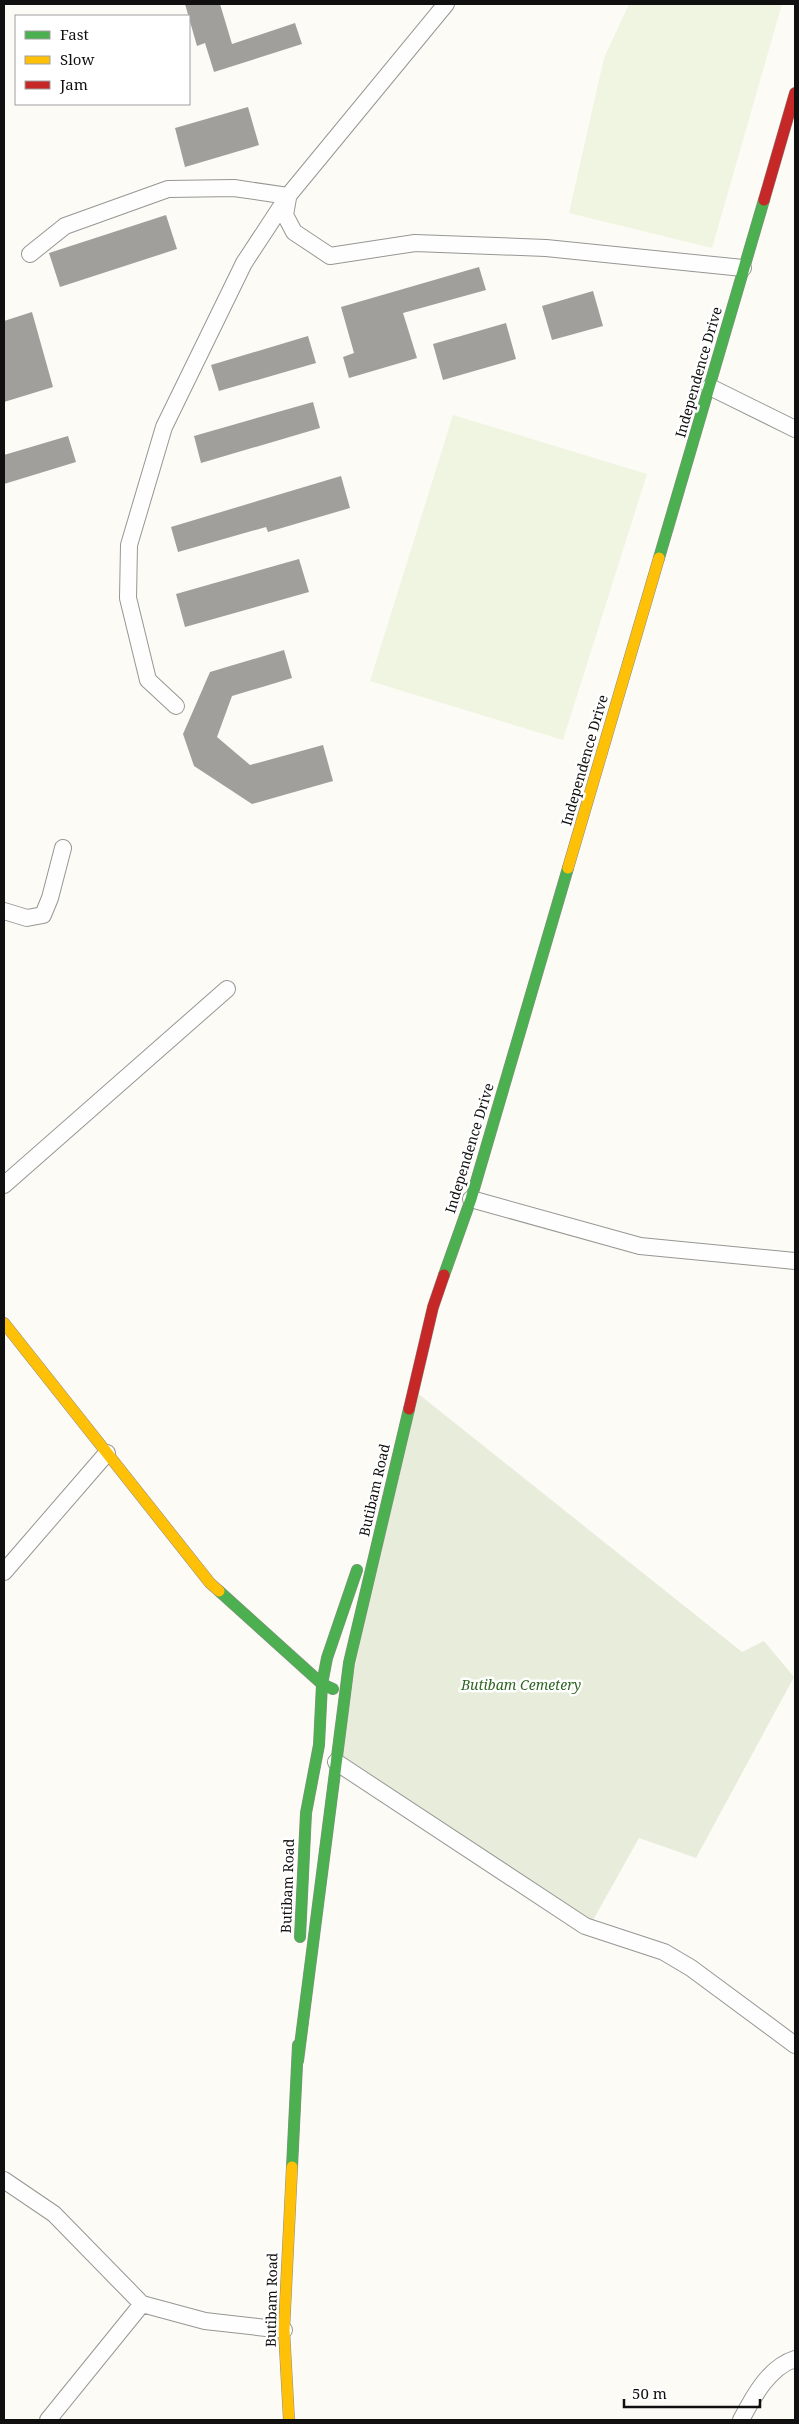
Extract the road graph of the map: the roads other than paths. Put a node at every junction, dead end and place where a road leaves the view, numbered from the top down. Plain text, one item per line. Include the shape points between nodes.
1 (446, 4) edge
2 (795, 93) edge
3 (288, 196) junction
4 (30, 254) dead end
5 (743, 268) junction
6 (710, 387) junction
7 (795, 429) edge
8 (176, 706) dead end
9 (63, 848) dead end
10 (4, 911) edge
11 (227, 989) dead end
12 (4, 1185) edge
13 (471, 1199) junction
14 (795, 1261) edge
15 (4, 1322) edge
16 (402, 1436) junction
17 (107, 1453) junction
18 (4, 1572) edge
19 (210, 1583) junction
20 (294, 1644) dead end
21 (323, 1656) junction
22 (349, 1663) junction
23 (297, 1676) dead end
24 (322, 1684) junction
25 (344, 1694) junction
26 (311, 1700) dead end
27 (320, 1745) junction
28 (336, 1762) junction
29 (795, 2045) edge
30 (298, 2061) junction
31 (4, 2180) edge
32 (142, 2304) junction
33 (284, 2330) junction
34 (795, 2359) edge
35 (287, 2399) junction
36 (48, 2420) edge
37 (290, 2420) edge
38 (296, 2420) edge
39 (742, 2420) edge

1 - 3 street
2 - 5 main road, Independence Drive
3 - 4 street via 234,188 168,189 65,226
3 - 5 street via 285,215 294,232 330,256 424,244 546,248
3 - 8 street via 244,263 164,427 129,545 128,598 148,680
5 - 6 main road, Independence Drive
6 - 7 street
6 - 13 main road, Independence Drive
9 - 10 street via 44,915 27,918
11 - 12 street
13 - 14 street via 640,1246
13 - 16 main road, Independence Drive via 433,1307
15 - 17 main road
16 - 21 main road, Butibam Road
16 - 22 main road, Butibam Road
17 - 18 street
17 - 19 main road
19 - 20 main road via 262,1624
19 - 23 main road
19 - 24 main road
21 - 22 main road
21 - 24 main road, Butibam Road
22 - 25 main road, Butibam Road
24 - 25 main road
24 - 27 main road, Butibam Road
25 - 28 main road, Butibam Road
26 - 27 main road
27 - 30 main road, Butibam Road via 306,1813 302,1867
28 - 29 street via 585,1926 664,1952 691,1968
28 - 30 main road, Butibam Road
30 - 33 main road, Butibam Road
31 - 32 street via 54,2214
32 - 33 street via 205,2321
32 - 36 street
33 - 35 main road, Butibam Road
34 - 39 street via 782,2363 753,2397
35 - 37 main road, Butibam Road
35 - 38 street

